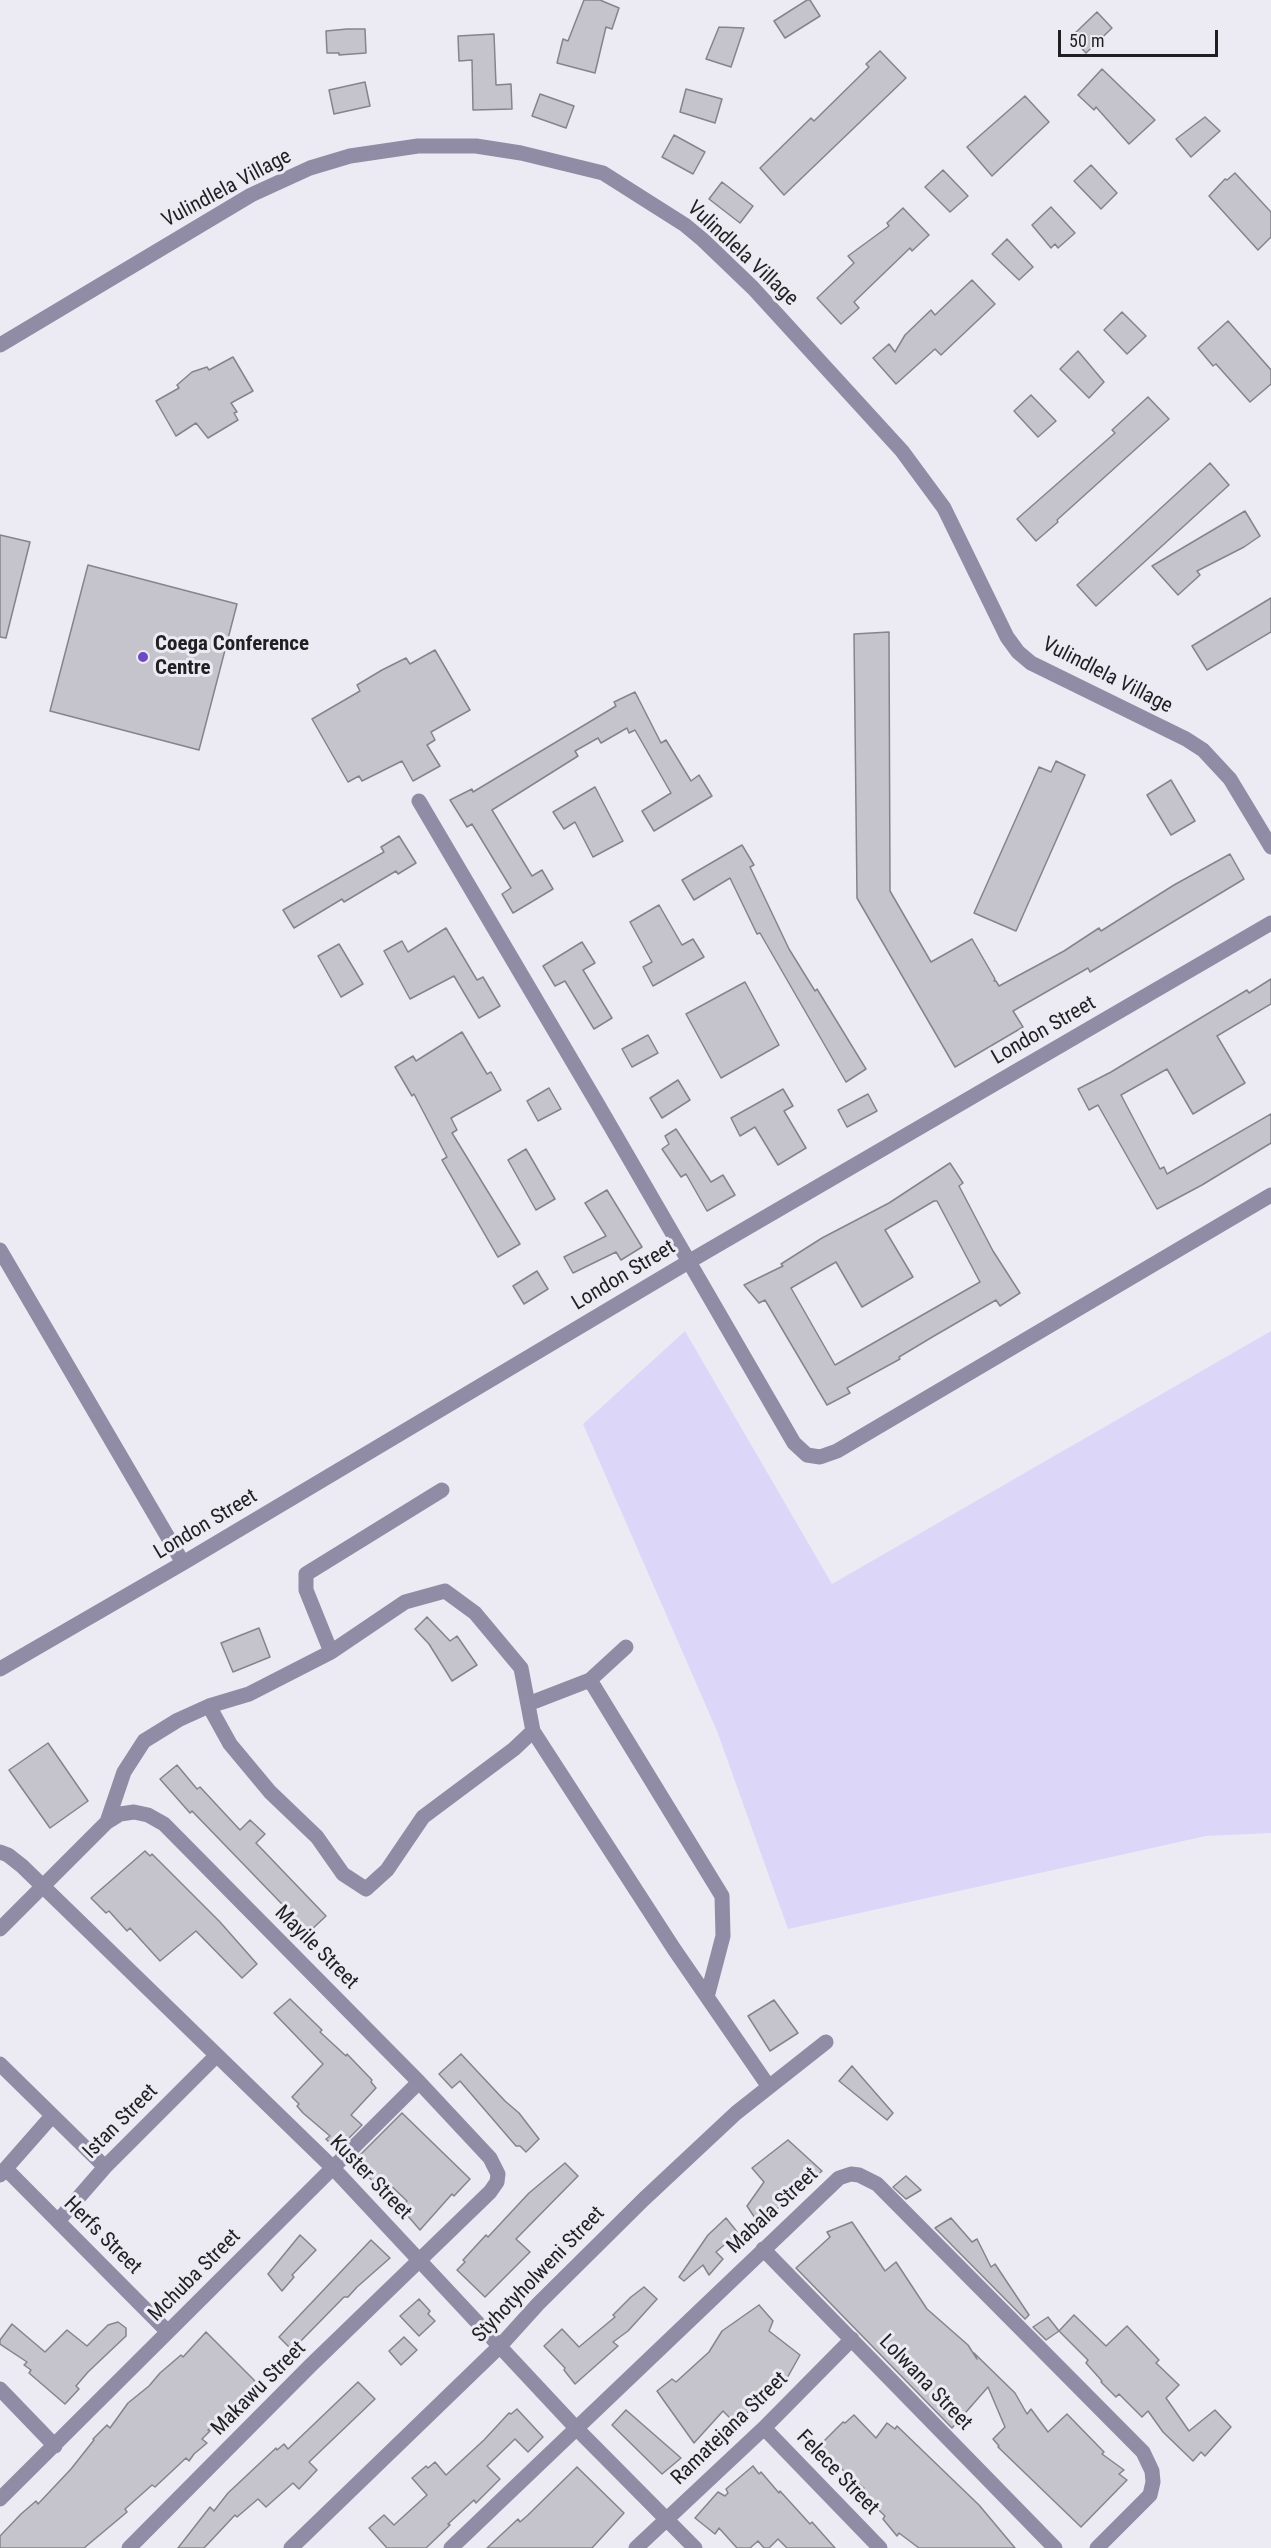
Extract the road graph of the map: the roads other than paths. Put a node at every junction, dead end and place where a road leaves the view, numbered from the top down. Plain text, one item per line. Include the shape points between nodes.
1 (0, 345) edge
2 (419, 801) dead end
3 (1271, 847) edge
4 (1271, 923) edge
5 (1271, 1195) edge
6 (0, 1250) edge
7 (690, 1261) junction
8 (442, 1490) dead end
9 (183, 1563) junction
10 (626, 1647) dead end
11 (331, 1652) junction
12 (0, 1669) edge
13 (590, 1680) junction
14 (528, 1704) junction
15 (209, 1706) junction
16 (533, 1731) junction
17 (107, 1821) junction
18 (0, 1852) edge
19 (41, 1887) junction
20 (0, 1929) edge
21 (707, 1997) junction
22 (826, 2042) dead end
23 (216, 2056) junction
24 (0, 2064) edge
25 (419, 2082) junction
26 (769, 2086) junction
27 (52, 2116) junction
28 (105, 2167) junction
29 (333, 2168) junction
30 (3, 2172) edge
31 (58, 2221) junction
32 (763, 2249) junction
33 (420, 2261) junction
34 (168, 2332) junction
35 (852, 2338) junction
36 (500, 2346) junction
37 (0, 2390) edge
38 (576, 2428) junction
39 (764, 2428) junction
40 (55, 2446) junction
41 (0, 2499) edge
42 (666, 2519) junction
43 (129, 2548) edge
44 (291, 2548) edge
45 (451, 2548) edge
46 (636, 2548) edge
47 (695, 2548) edge
48 (880, 2548) edge
49 (1055, 2548) edge
50 (1097, 2548) edge

1 - 3 street, Vulindlela Village via 251,195 310,168 350,156 418,146 476,146 603,173 703,240 753,288 902,451 945,508 1007,637 1018,652 1031,663 1203,750 1230,778
2 - 7 street
4 - 7 street, London Street
5 - 7 street via 820,1457 807,1455 794,1443
6 - 9 street
7 - 9 street, London Street
8 - 11 street via 306,1574 306,1590
9 - 12 street, London Street
10 - 13 street
11 - 14 street via 405,1602 445,1591 475,1613 521,1668
11 - 15 street via 249,1694
13 - 14 street
13 - 21 street via 722,1896 723,1936
14 - 16 street
15 - 16 street via 230,1744 270,1792 317,1838 343,1874 366,1889 387,1870 423,1817
15 - 17 street via 144,1741 124,1772
16 - 21 street
17 - 19 street, Mayile Street
17 - 25 street, Mayile Street via 134,1812 164,1824
18 - 19 street, Kuster Street via 22,1866
19 - 20 street, Mayile Street
19 - 23 street, Kuster Street
21 - 26 street
22 - 26 street, Styhotyholweni Street
23 - 28 street, Istan Street
23 - 29 street, Kuster Street
24 - 27 street
25 - 29 street, Mchuba Street
25 - 33 street, Mayile Street via 490,2158 498,2174 490,2192
26 - 36 street, Styhotyholweni Street via 635,2207
27 - 28 street
27 - 30 street
28 - 31 street, Istan Street
29 - 33 street, Kuster Street
29 - 34 street, Mchuba Street
30 - 31 street, Herfs Street
31 - 34 street, Herfs Street
32 - 35 street, Lolwana Street
32 - 38 street, Mabala Street
32 - 50 street, Mabala Street via 839,2178 860,2175 877,2184 1143,2452 1152,2471 1150,2495
33 - 36 street, Kuster Street
33 - 43 street, Makawu Street
34 - 40 street, Mchuba Street
35 - 39 street, Ramatejana Street
35 - 49 street, Lolwana Street
36 - 38 street, Kuster Street
36 - 44 street, Styhotyholweni Street
37 - 40 street
38 - 42 street, Kuster Street
38 - 45 street, Mabala Street
39 - 42 street, Ramatejana Street
39 - 48 street, Felece Street
40 - 41 street, Mchuba Street
42 - 46 street, Ramatejana Street
42 - 47 street, Kuster Street

